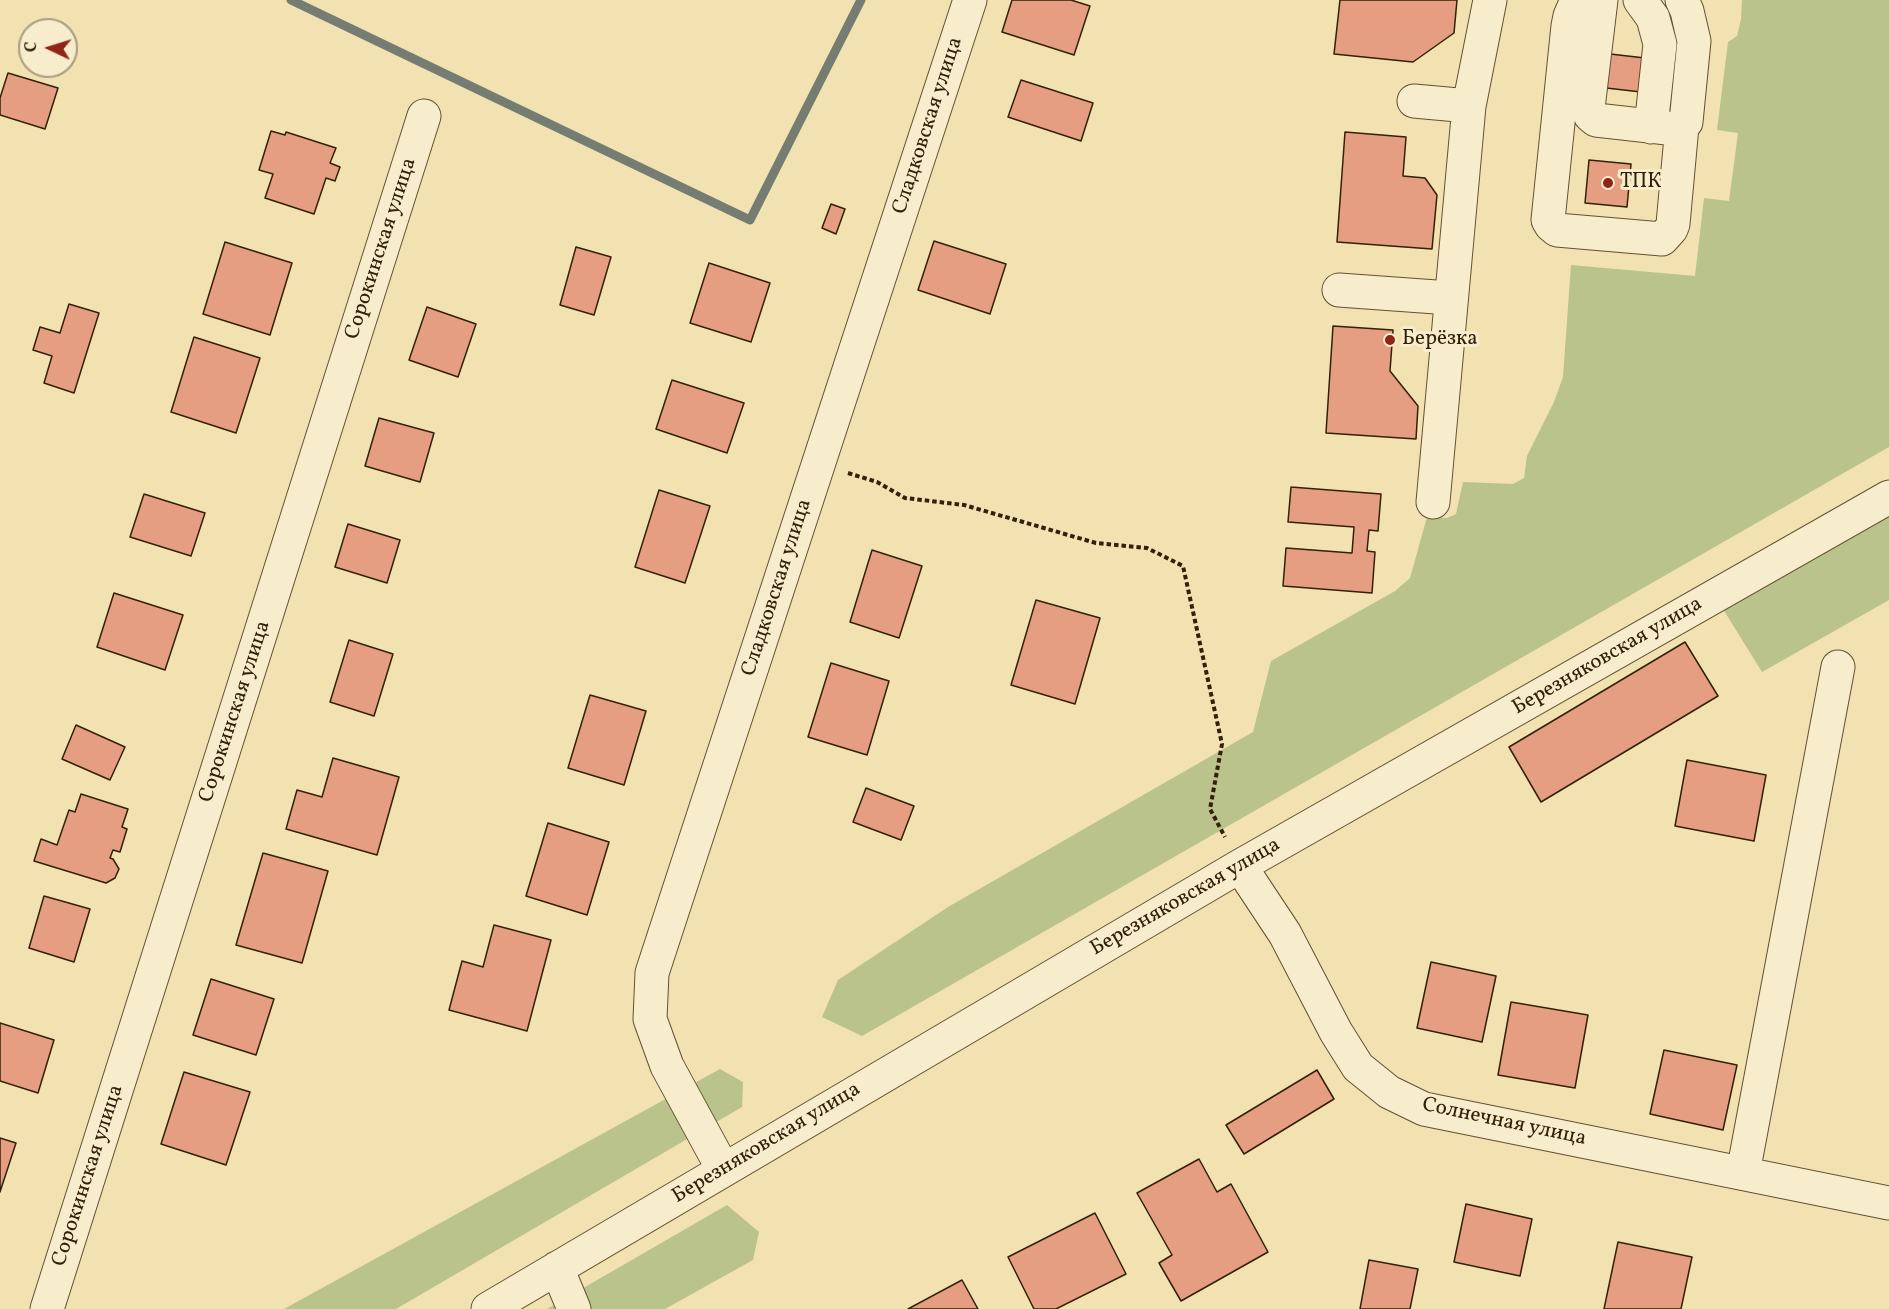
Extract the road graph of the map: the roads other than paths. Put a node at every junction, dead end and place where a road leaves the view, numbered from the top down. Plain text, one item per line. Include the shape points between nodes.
1 (970, 0) edge
2 (1490, 0) edge
3 (1577, 0) edge
4 (1589, 0) edge
5 (1682, 0) edge
6 (1621, 1) edge
7 (1414, 101) dead end
8 (1469, 106) junction
9 (424, 116) dead end
10 (1633, 124) junction
11 (1339, 290) dead end
12 (1450, 298) junction
13 (1889, 497) edge
14 (1433, 502) dead end
15 (1838, 667) dead end
16 (1240, 866) junction
17 (723, 1169) junction
18 (1743, 1173) junction
19 (1889, 1203) edge
20 (557, 1268) junction
21 (48, 1309) edge
22 (488, 1309) edge
23 (574, 1309) edge

1 - 17 street, Сладковская улица via 652,973 650,1019 660,1047
2 - 8 street
3 - 10 street via 1568,26 1548,220 1557,230 1662,239 1671,229 1673,224
4 - 10 street via 1576,110 1584,119
5 - 10 street via 1694,41 1686,122
6 - 10 street via 1653,18 1660,44
6 - 10 street via 1588,108 1590,115
7 - 8 street
8 - 12 street
9 - 21 street, Сорокинская улица
11 - 12 street
12 - 14 street
13 - 16 street, Березняковская улица
15 - 18 street
16 - 17 street, Березняковская улица
16 - 18 street, Солнечная улица via 1286,934 1358,1067 1389,1092 1424,1109
17 - 20 street, Березняковская улица
18 - 19 street, Солнечная улица
20 - 22 street, Березняковская улица
20 - 23 street

